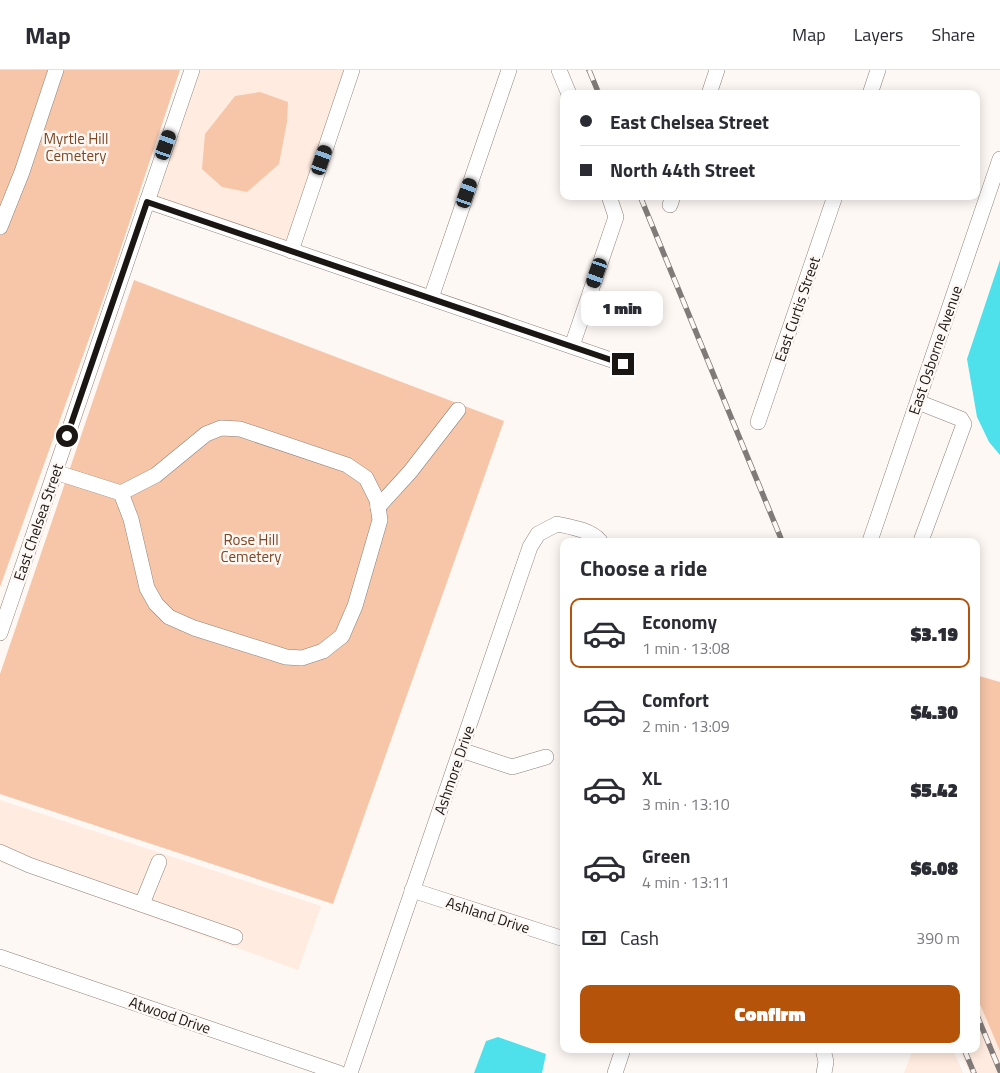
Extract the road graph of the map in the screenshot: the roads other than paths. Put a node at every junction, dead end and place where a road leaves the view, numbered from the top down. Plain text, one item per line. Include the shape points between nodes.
1 (56, 70) edge
2 (192, 70) edge
3 (352, 70) edge
4 (509, 70) edge
5 (559, 70) edge
6 (717, 70) edge
7 (878, 70) edge
8 (567, 90) edge
9 (710, 90) edge
10 (871, 90) edge
11 (1000, 159) edge
12 (996, 181) edge
13 (610, 200) edge
14 (834, 200) edge
15 (147, 202) junction
16 (0, 227) edge
17 (291, 251) junction
18 (431, 298) junction
19 (572, 346) junction
20 (623, 364) dead end
21 (918, 402) junction
22 (458, 410) dead end
23 (758, 422) dead end
24 (55, 472) junction
25 (120, 494) junction
26 (378, 506) junction
27 (598, 538) edge
28 (871, 538) edge
29 (922, 538) edge
30 (0, 633) edge
31 (461, 750) junction
32 (546, 757) dead end
33 (0, 852) edge
34 (159, 862) dead end
35 (412, 890) junction
36 (142, 904) junction
37 (235, 937) dead end
38 (560, 938) edge
39 (0, 957) edge
40 (622, 1053) edge
41 (825, 1053) edge
42 (339, 1073) edge
43 (350, 1073) edge
44 (615, 1073) edge
45 (824, 1073) edge

1 - 16 street
2 - 15 street, East Chelsea Street
3 - 17 street
4 - 18 street
5 - 8 street
6 - 9 street
7 - 10 street
11 - 12 street, East Osborne Avenue
12 - 21 street, East Osborne Avenue
13 - 19 street via 616,217
14 - 23 street, East Curtis Street
15 - 17 street
15 - 24 street, East Chelsea Street
17 - 18 street
18 - 19 street
19 - 20 street
21 - 28 street, East Osborne Avenue
21 - 29 street via 961,419 964,424
22 - 26 street via 410,472
24 - 25 street
24 - 30 street, East Chelsea Street
25 - 26 street via 156,475 206,434 222,428 240,429 347,465 366,478
25 - 26 street via 131,519 147,588 169,617 249,645 302,658 323,650 342,636 355,606 380,520
27 - 31 street, Ashmore Drive via 557,524 538,534 530,547
31 - 32 street via 512,767
31 - 35 street, Ashmore Drive
33 - 36 street
34 - 36 street
35 - 38 street, Ashland Drive
35 - 43 street, Ashmore Drive
36 - 37 street
39 - 42 street, Atwood Drive
40 - 44 street
41 - 45 street

